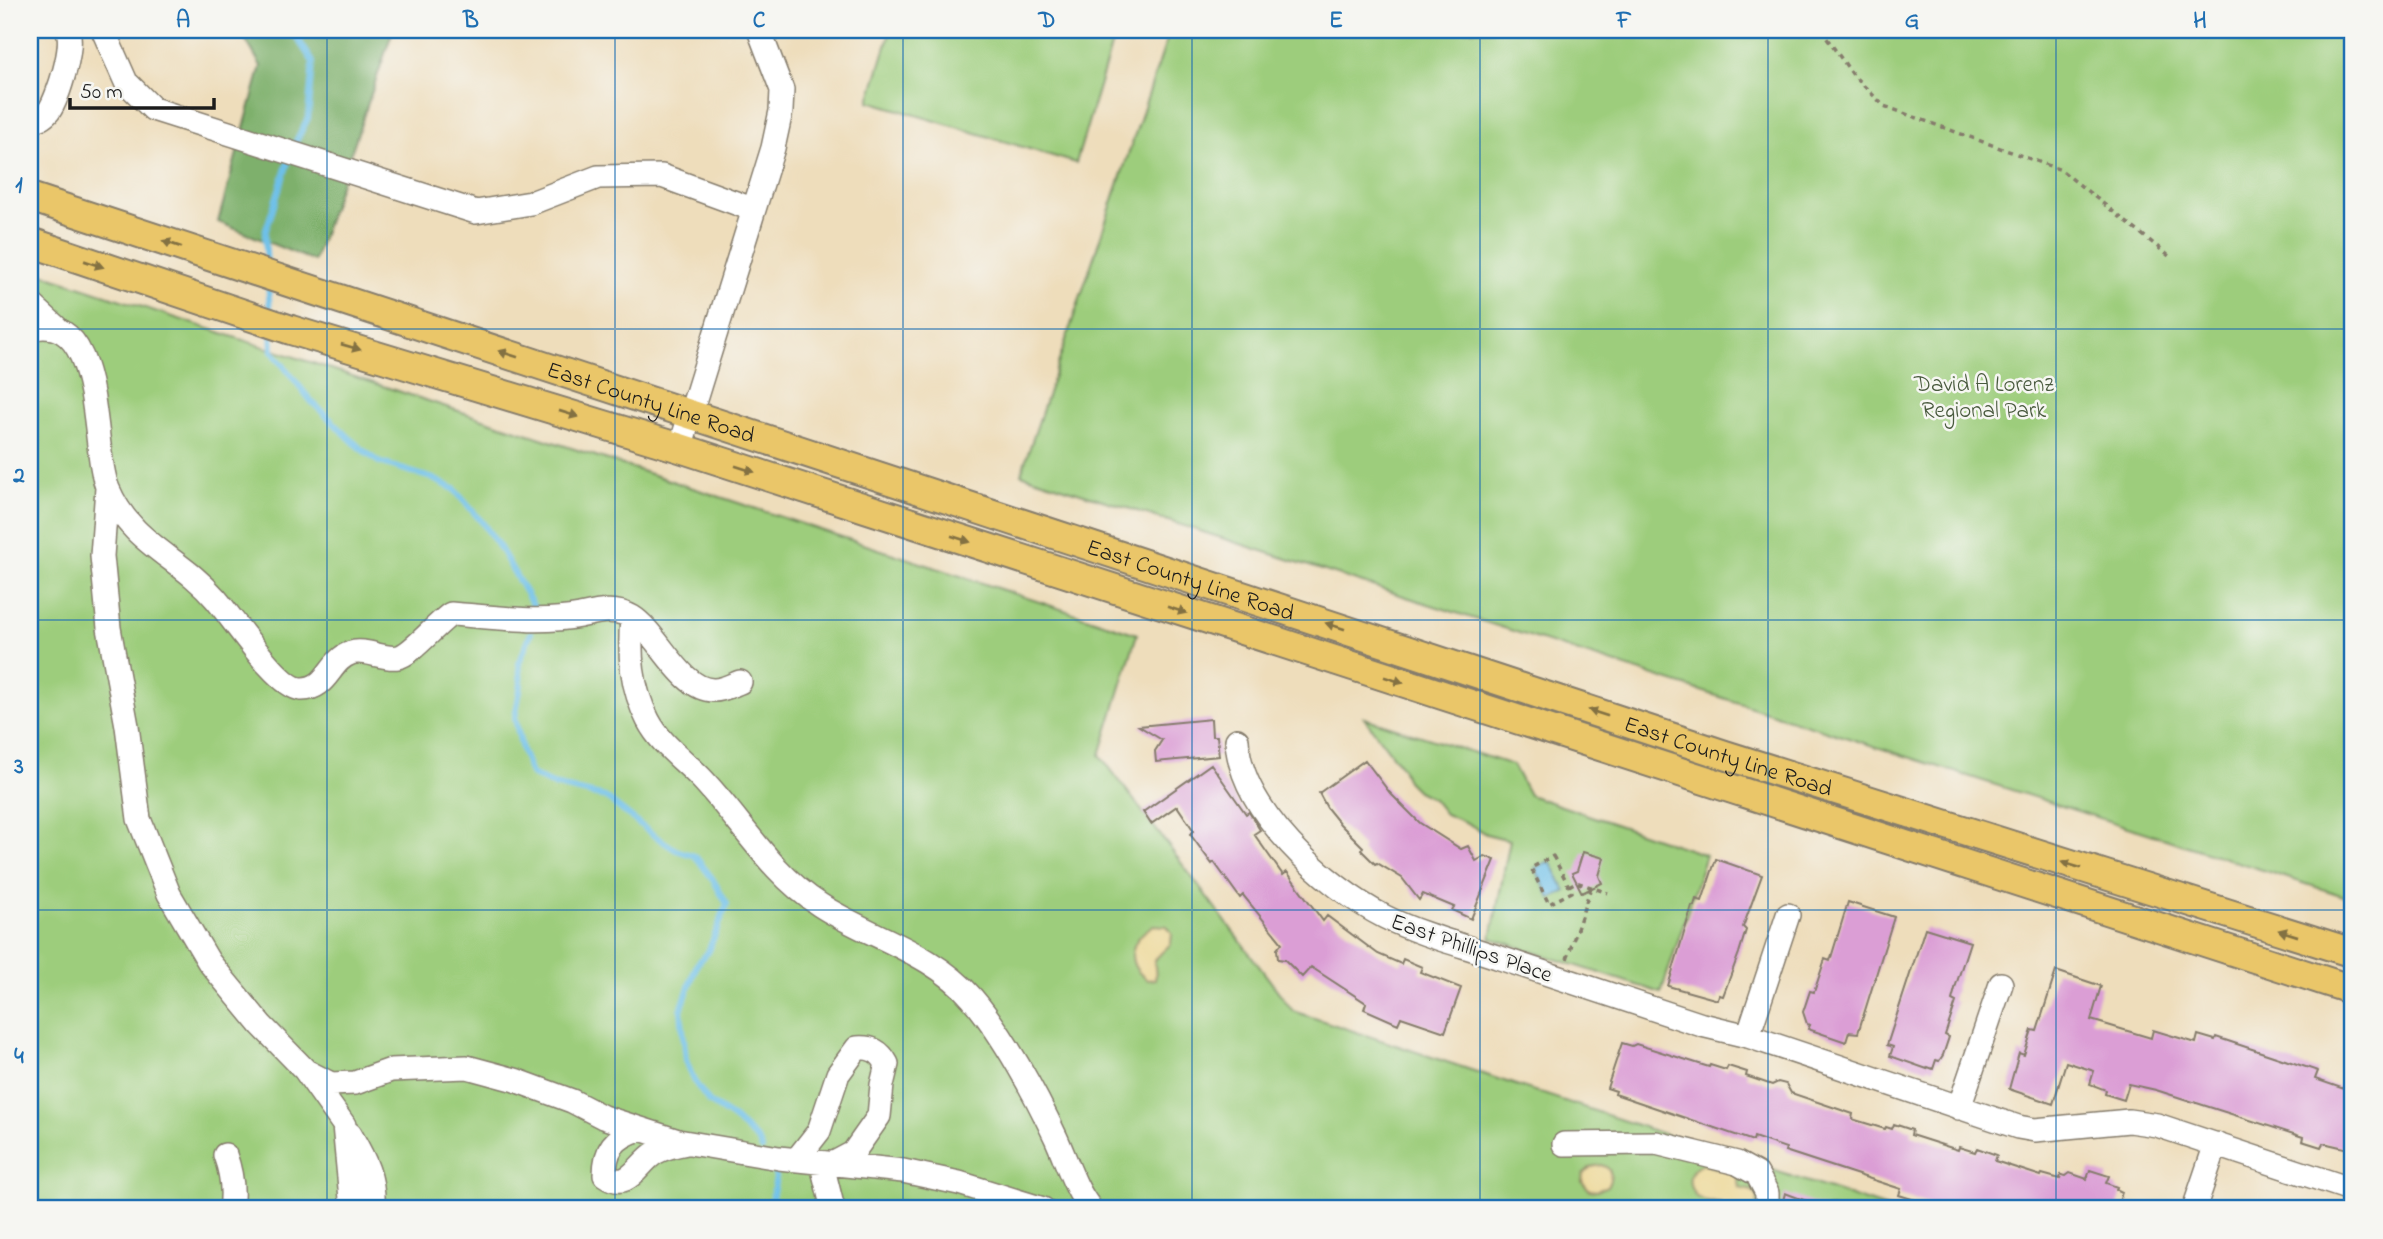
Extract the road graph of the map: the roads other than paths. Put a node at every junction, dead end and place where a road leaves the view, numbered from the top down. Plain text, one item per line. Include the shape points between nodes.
1 (67, 30) edge
2 (103, 30) edge
3 (759, 30) edge
4 (30, 121) edge
5 (30, 197) edge
6 (752, 209) junction
7 (30, 242) edge
8 (30, 303) edge
9 (57, 328) junction
10 (30, 329) edge
11 (690, 412) junction
12 (680, 448) junction
13 (107, 488) junction
14 (632, 618) junction
15 (740, 682) dead end
16 (1237, 740) dead end
17 (1788, 915) dead end
18 (2353, 953) edge
19 (2001, 984) dead end
20 (2353, 990) edge
21 (1748, 1036) junction
22 (305, 1070) junction
23 (355, 1083) junction
24 (1958, 1108) junction
25 (344, 1125) junction
26 (637, 1130) junction
27 (687, 1143) junction
28 (1564, 1144) dead end
29 (2216, 1144) junction
30 (225, 1155) dead end
31 (797, 1159) junction
32 (828, 1164) junction
33 (2353, 1190) edge
34 (1084, 1204) edge
35 (231, 1209) edge
36 (352, 1209) edge
37 (373, 1209) edge
38 (832, 1209) edge
39 (1043, 1209) edge
40 (1767, 1209) edge
41 (2194, 1209) edge

1 - 4 street via 71,49 51,109
2 - 6 street via 126,82 153,109 476,212 531,203 598,177 662,176
3 - 6 street via 782,90 772,149
11 -> 5 main road, East County Line Road
6 - 11 street
7 -> 12 main road, East County Line Road via 291,330
8 - 9 street
9 - 10 street
9 - 13 street via 78,347 85,365
11 - 12 street
18 -> 11 main road, East County Line Road via 1725,755
12 -> 20 main road, East County Line Road
13 - 14 street via 134,530 197,579 272,670 300,689 323,682 352,652 398,657 452,614 550,621 600,611
13 - 22 street via 103,568 139,819 169,894 209,962
14 - 15 street via 700,687 713,691
14 - 34 street via 632,677 649,722 664,744 700,777 790,883 854,925 950,975 971,997 1046,1116
16 - 21 street, East Phillips Place via 1248,783 1272,821 1326,879 1354,899 1405,926 1702,1025
17 - 21 street
19 - 24 street
21 - 24 street, East Phillips Place
22 - 23 street via 331,1084
22 - 25 street
23 - 25 street via 346,1098
23 - 26 street via 391,1070 467,1067 515,1080
24 - 29 street, East Phillips Place via 2035,1130 2129,1121
25 - 36 street
25 - 37 street via 370,1170
26 - 27 street
26 - 27 street via 621,1136 607,1155 605,1174 611,1179 629,1178 652,1155
27 - 31 street
28 - 40 street via 1656,1143 1737,1163 1758,1174 1767,1193
29 - 33 street, East Phillips Place
29 - 41 street
30 - 35 street via 234,1192
31 - 32 street
31 - 32 street via 819,1131 845,1060 857,1048 869,1047 882,1054 887,1064 879,1116 853,1153
32 - 38 street via 823,1169
32 - 39 street via 932,1177

